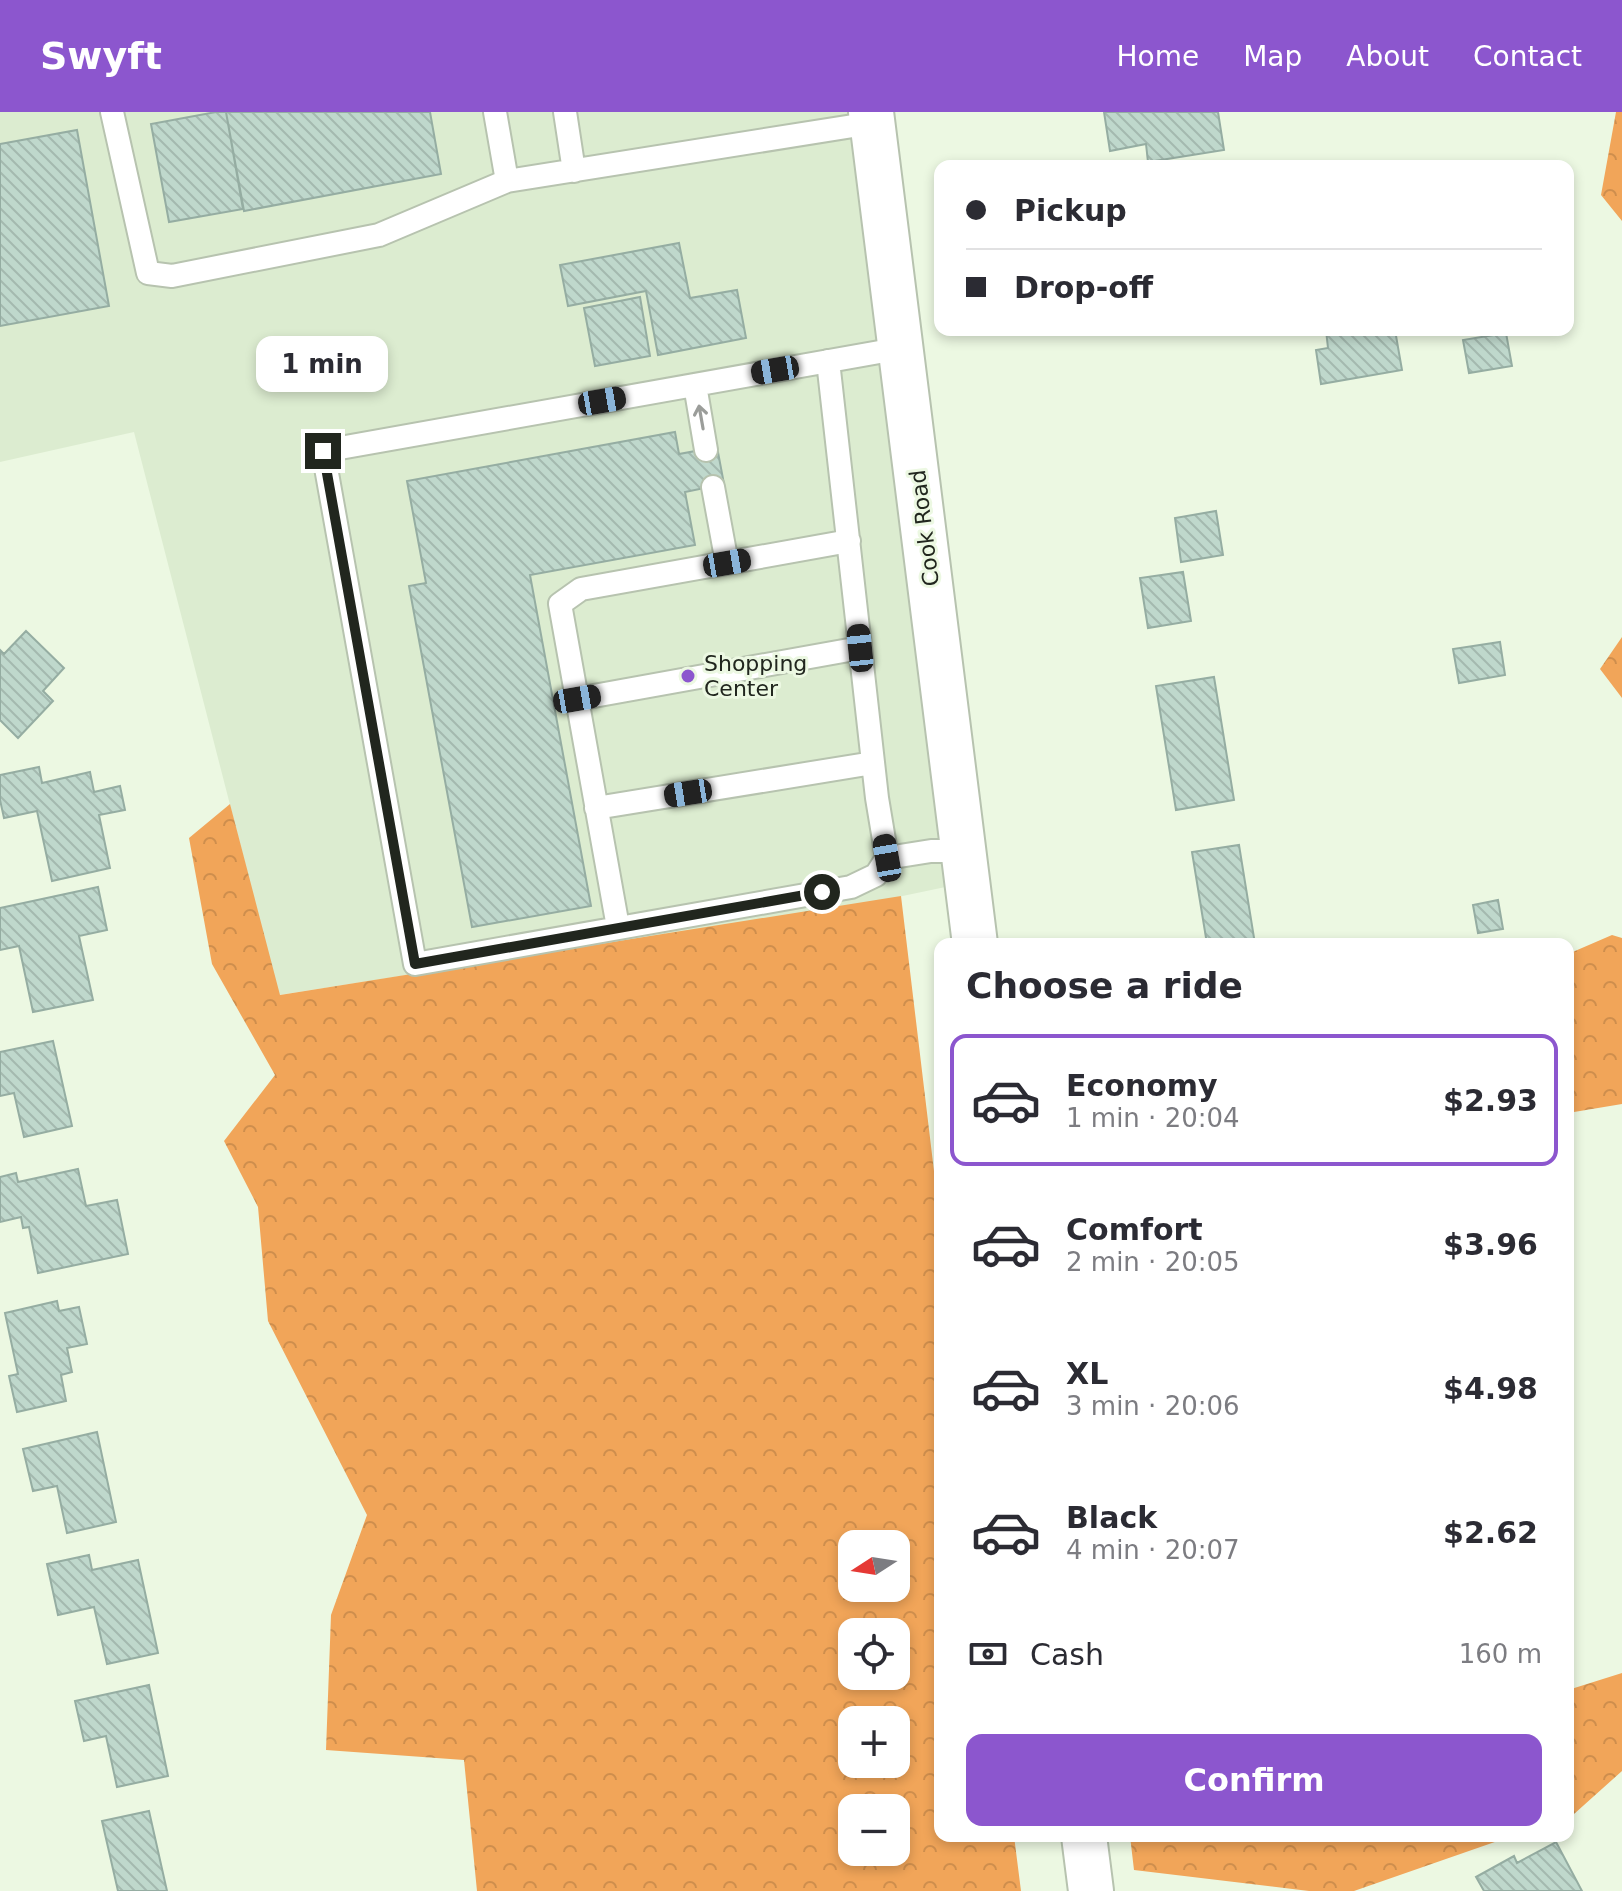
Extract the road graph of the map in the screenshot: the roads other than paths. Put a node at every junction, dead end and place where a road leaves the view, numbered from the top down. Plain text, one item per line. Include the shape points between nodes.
1 (112, 112) edge
2 (495, 112) edge
3 (565, 112) edge
4 (872, 118) edge
5 (574, 171) junction
6 (507, 181) junction
7 (902, 348) junction
8 (828, 361) junction
9 (695, 385) junction
10 (706, 450) dead end
11 (713, 487) dead end
12 (849, 541) junction
13 (727, 563) junction
14 (860, 648) junction
15 (577, 699) junction
16 (873, 763) junction
17 (596, 808) junction
18 (963, 851) junction
19 (887, 858) junction
20 (618, 927) junction
21 (974, 938) edge
22 (1085, 1842) edge
23 (1091, 1891) edge

1 - 6 lane via 148,273 172,276 379,235
2 - 6 lane
3 - 5 lane
4 - 5 lane
4 - 7 street, Cook Road
5 - 6 lane
7 - 8 lane
7 - 18 street, Cook Road
8 - 9 lane
8 - 12 lane
10 -> 9 lane
9 - 20 lane via 323,451 415,964
11 - 13 lane
12 - 13 lane
12 - 14 lane
13 - 15 lane via 581,589 560,604
14 - 15 lane
14 - 16 lane
15 - 17 lane
16 - 17 lane
16 - 19 lane
17 - 20 lane
18 - 19 lane
18 - 21 street, Cook Road
19 - 20 lane via 876,875 851,887
22 - 23 street

